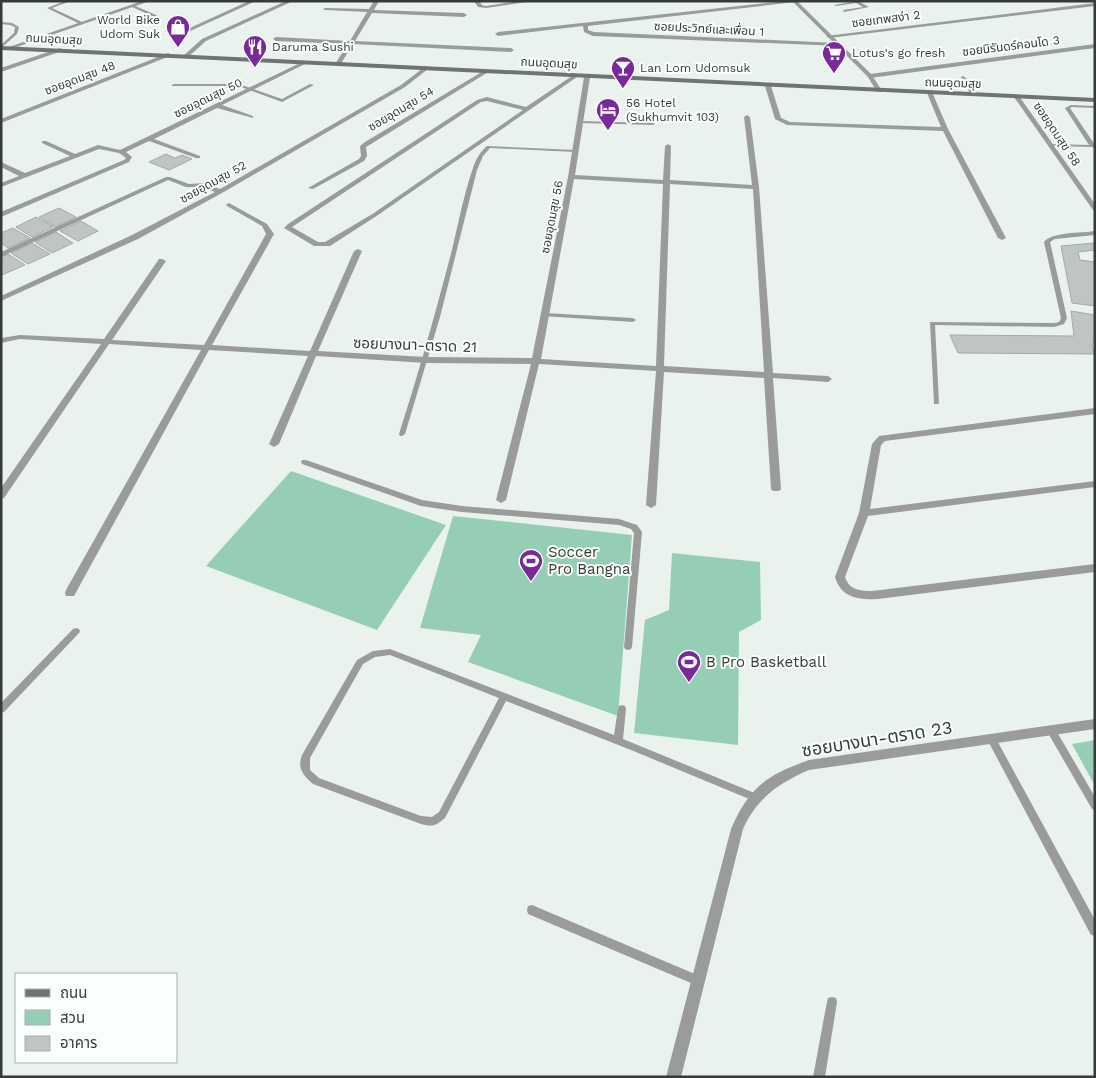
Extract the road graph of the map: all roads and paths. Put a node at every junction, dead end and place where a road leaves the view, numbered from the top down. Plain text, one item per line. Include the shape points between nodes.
1 (148, 1) edge
2 (254, 1) edge
3 (291, 1) edge
4 (377, 1) edge
5 (476, 1) edge
6 (532, 1) edge
7 (831, 1) edge
8 (66, 2) edge
9 (797, 2) edge
10 (1095, 4) edge
11 (836, 5) junction
12 (133, 6) junction
13 (325, 9) dead end
14 (371, 11) junction
15 (464, 15) dead end
16 (155, 16) dead end
17 (1, 23) edge
18 (81, 23) junction
19 (585, 25) junction
20 (498, 34) dead end
21 (829, 36) junction
22 (173, 37) dead end
23 (276, 39) dead end
24 (351, 42) junction
25 (838, 45) junction
26 (1095, 46) edge
27 (1, 47) edge
28 (9, 48) junction
29 (60, 50) junction
30 (511, 50) dead end
31 (168, 56) junction
32 (186, 56) junction
33 (304, 62) junction
34 (338, 64) junction
35 (426, 68) junction
36 (1, 70) edge
37 (487, 71) junction
38 (575, 76) junction
39 (870, 76) junction
40 (587, 77) junction
41 (963, 77) dead end
42 (174, 85) dead end
43 (312, 85) dead end
44 (768, 86) junction
45 (250, 90) junction
46 (879, 91) junction
47 (930, 93) junction
48 (973, 95) junction
49 (1017, 97) junction
50 (1095, 100) edge
51 (218, 106) junction
52 (1095, 107) edge
53 (527, 109) junction
54 (251, 117) dead end
55 (747, 117) dead end
56 (1, 121) edge
57 (581, 122) junction
58 (653, 124) dead end
59 (945, 129) junction
60 (149, 139) junction
61 (44, 142) dead end
62 (1050, 145) junction
63 (668, 146) dead end
64 (1094, 147) edge
65 (121, 152) junction
66 (575, 152) junction
67 (73, 155) junction
68 (198, 157) dead end
69 (1, 164) edge
70 (24, 176) junction
71 (572, 177) junction
72 (666, 182) junction
73 (1, 185) edge
74 (756, 187) junction
75 (311, 188) dead end
76 (220, 192) junction
77 (229, 205) dead end
78 (1095, 209) edge
79 (1, 215) edge
80 (1095, 233) edge
81 (1002, 238) dead end
82 (358, 250) dead end
83 (1, 255) edge
84 (162, 261) dead end
85 (1, 299) edge
86 (545, 315) junction
87 (633, 320) dead end
88 (1, 341) edge
89 (108, 343) junction
90 (208, 346) junction
91 (313, 355) junction
92 (426, 360) junction
93 (536, 361) junction
94 (660, 368) junction
95 (770, 375) junction
96 (828, 379) dead end
97 (936, 403) dead end
98 (1095, 411) edge
99 (402, 434) dead end
100 (274, 444) dead end
101 (304, 462) dead end
102 (1095, 484) edge
103 (776, 489) dead end
104 (1, 496) edge
105 (501, 500) dead end
106 (652, 505) dead end
107 (864, 513) junction
108 (1095, 568) edge
109 (70, 593) dead end
110 (76, 631) dead end
111 (628, 647) dead end
112 (504, 697) junction
113 (1, 709) edge
114 (622, 709) dead end
115 (1095, 724) edge
116 (1051, 730) junction
117 (992, 738) junction
118 (618, 741) junction
119 (754, 797) junction
120 (1095, 806) edge
121 (532, 910) dead end
122 (1095, 931) edge
123 (698, 981) junction
124 (832, 1002) dead end
125 (673, 1077) edge
126 (819, 1077) edge

1 - 12 street
2 - 22 street
3 - 32 street via 204,40
4 - 14 street
5 - 6 street via 486,7
7 - 11 lane
8 - 18 lane via 49,8
9 - 19 street
9 - 21 street
10 - 21 street, ซอยเทพสง่า 2
11 - 11 lane via 845,12 867,7 857,2
12 - 16 lane
12 - 18 street
13 - 14 street
14 - 15 street
14 - 24 street
17 - 27 lane via 17,27 16,33
18 - 28 street
19 - 20 street
19 - 25 street, ซอยประวิทย์และเพื่อน 1 via 586,31 593,34
21 - 25 street
23 - 24 street
24 - 30 street
24 - 34 street
25 - 39 street
26 - 39 street, ซอยนิรันดร์คอนโด 3
27 - 28 main road, ถนนอุดมสุข
28 - 29 main road, ถนนอุดมสุข
29 - 31 main road, ถนนอุดมสุข
29 - 36 street
31 - 32 main road, ถนนอุดมสุข
31 - 56 street, ซอยอุดมสุข 48
32 - 33 main road, ถนนอุดมสุข
33 - 34 main road, ถนนอุดมสุข
33 - 45 street, ซอยอุดมสุข 50
34 - 35 main road, ถนนอุดมสุข
35 - 37 main road, ถนนอุดมสุข
35 - 76 street, ซอยอุดมสุข 52 via 403,86
37 - 38 main road, ถนนอุดมสุข
37 - 75 street, ซอยอุดมสุข 54 via 367,143 363,146 362,160
38 - 40 main road, ถนนอุดมสุข
38 - 53 street
39 - 46 street
40 - 44 main road, ถนนอุดมสุข
40 - 57 street, ซอยอุดมสุข 56
41 - 48 lane
42 - 45 lane via 229,84
43 - 45 lane via 282,101
44 - 46 main road, ถนนอุดมสุข
44 - 59 street via 778,119 789,124
45 - 51 street, ซอยอุดมสุข 50
46 - 47 main road, ถนนอุดมสุข
47 - 48 main road, ถนนอุดมสุข
47 - 59 street
48 - 49 main road, ถนนอุดมสุข
49 - 50 main road, ถนนอุดมสุข
49 - 62 street, ซอยอุดมสุข 58
51 - 54 street
51 - 60 street, ซอยอุดมสุข 50
52 - 64 lane via 1067,108
53 - 53 street via 376,214 327,244 317,244 288,228 479,101 487,99
55 - 74 street
57 - 58 lane
57 - 66 street, ซอยอุดมสุข 56
59 - 81 street
60 - 65 street, ซอยอุดมสุข 50
60 - 68 street
61 - 67 street
62 - 64 lane
62 - 78 street, ซอยอุดมสุข 58
63 - 72 street
65 - 67 street via 98,147
65 - 79 street via 129,157 127,160
66 - 71 street, ซอยอุดมสุข 56
66 - 92 lane via 489,147 480,154
67 - 70 street
69 - 70 street
70 - 73 street
71 - 72 street
71 - 86 street, ซอยอุดมสุข 56
72 - 74 street
72 - 94 street
74 - 95 street
76 - 83 street via 204,185 188,186 168,178
76 - 85 street, ซอยอุดมสุข 52 via 135,237
77 - 90 street via 265,225 270,234
80 - 97 lane via 1048,239 1064,318 1062,323 932,323
82 - 91 street
84 - 89 street
86 - 87 lane
86 - 93 street, ซอยอุดมสุข 56
88 - 89 street, ซอยบางนา-ตราด 21 via 20,337
89 - 90 street, ซอยบางนา-ตราด 21
89 - 104 street
90 - 91 street, ซอยบางนา-ตราด 21
90 - 109 street
91 - 92 street, ซอยบางนา-ตราด 21
91 - 100 street
92 - 93 street, ซอยบางนา-ตราด 21
92 - 99 lane
93 - 94 street, ซอยบางนา-ตราด 21
93 - 105 street, ซอยอุดมสุข 56
94 - 95 street, ซอยบางนา-ตราด 21
94 - 106 street
95 - 96 street, ซอยบางนา-ตราด 21
95 - 103 street
98 - 107 street via 882,438 876,444
101 - 111 lane via 421,503 619,522 634,527 638,532
102 - 107 street
107 - 108 street via 840,577 846,590 854,594 878,595
110 - 113 lane
112 - 112 lane via 390,652 373,654 360,662 305,758 306,772 316,781 433,822 442,815
112 - 118 lane
114 - 118 lane
115 - 116 street, ซอยบางนา-ตราด 23
116 - 117 street, ซอยบางนา-ตราด 23
116 - 120 lane
117 - 119 street, ซอยบางนา-ตราด 23 via 809,765 779,777
117 - 122 lane
118 - 119 lane
119 - 123 street, ซอยบางนา-ตราด 23 via 737,830
121 - 123 lane
123 - 125 street, ซอยบางนา-ตราด 23
124 - 126 lane

